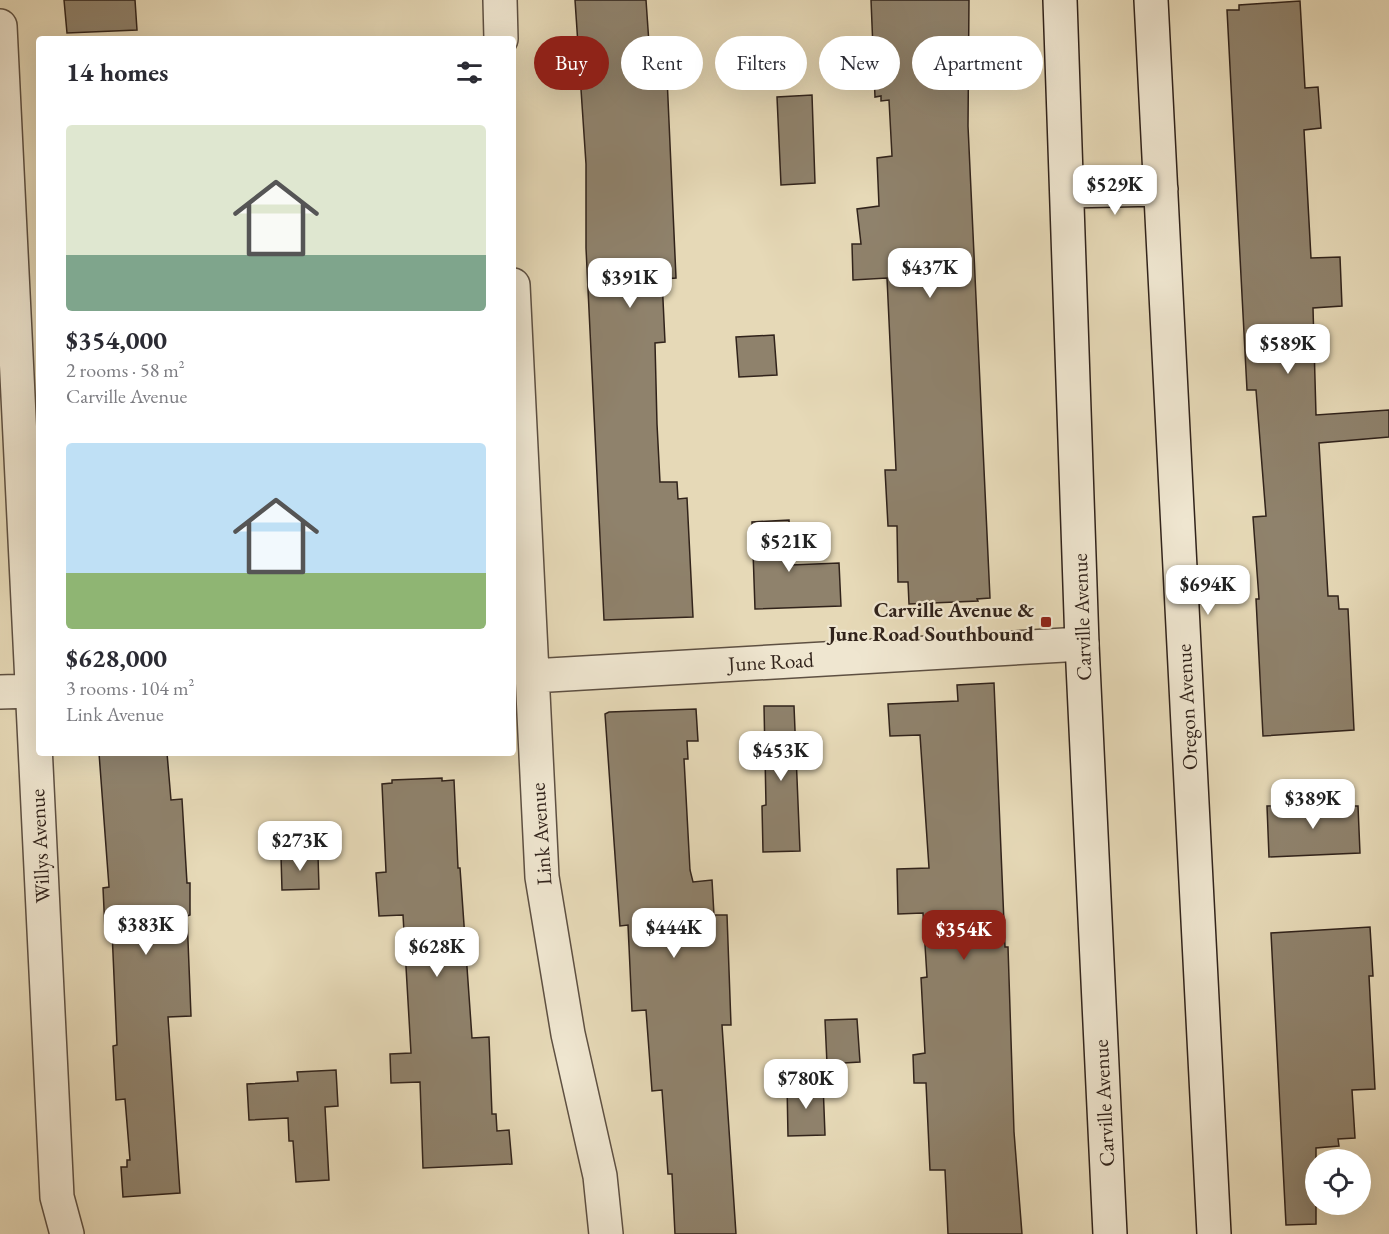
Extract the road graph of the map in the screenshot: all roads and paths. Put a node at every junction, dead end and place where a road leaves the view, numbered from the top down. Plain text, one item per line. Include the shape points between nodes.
1 (500, 0) edge
2 (1060, 0) edge
3 (1151, 0) edge
4 (0, 26) edge
5 (501, 36) edge
6 (1161, 189) junction
7 (1067, 191) junction
8 (516, 378) edge
9 (1082, 644) junction
10 (525, 659) edge
11 (34, 682) edge
12 (0, 692) edge
13 (36, 727) edge
14 (37, 756) edge
15 (67, 1234) edge
16 (606, 1234) edge
17 (1110, 1234) edge
18 (1214, 1234) edge

1 - 5 street
2 - 7 street, Carville Avenue
3 - 6 street, Oregon Avenue
4 - 11 street, Willys Avenue
6 - 7 street
6 - 18 street, Oregon Avenue
7 - 9 street, Carville Avenue
8 - 10 street, Link Avenue
9 - 10 street, June Road
9 - 17 street, Carville Avenue
10 - 16 street, Link Avenue via 542,877 568,1034 600,1176
11 - 12 street
11 - 13 street, Willys Avenue
14 - 15 street, Willys Avenue via 57,1197

